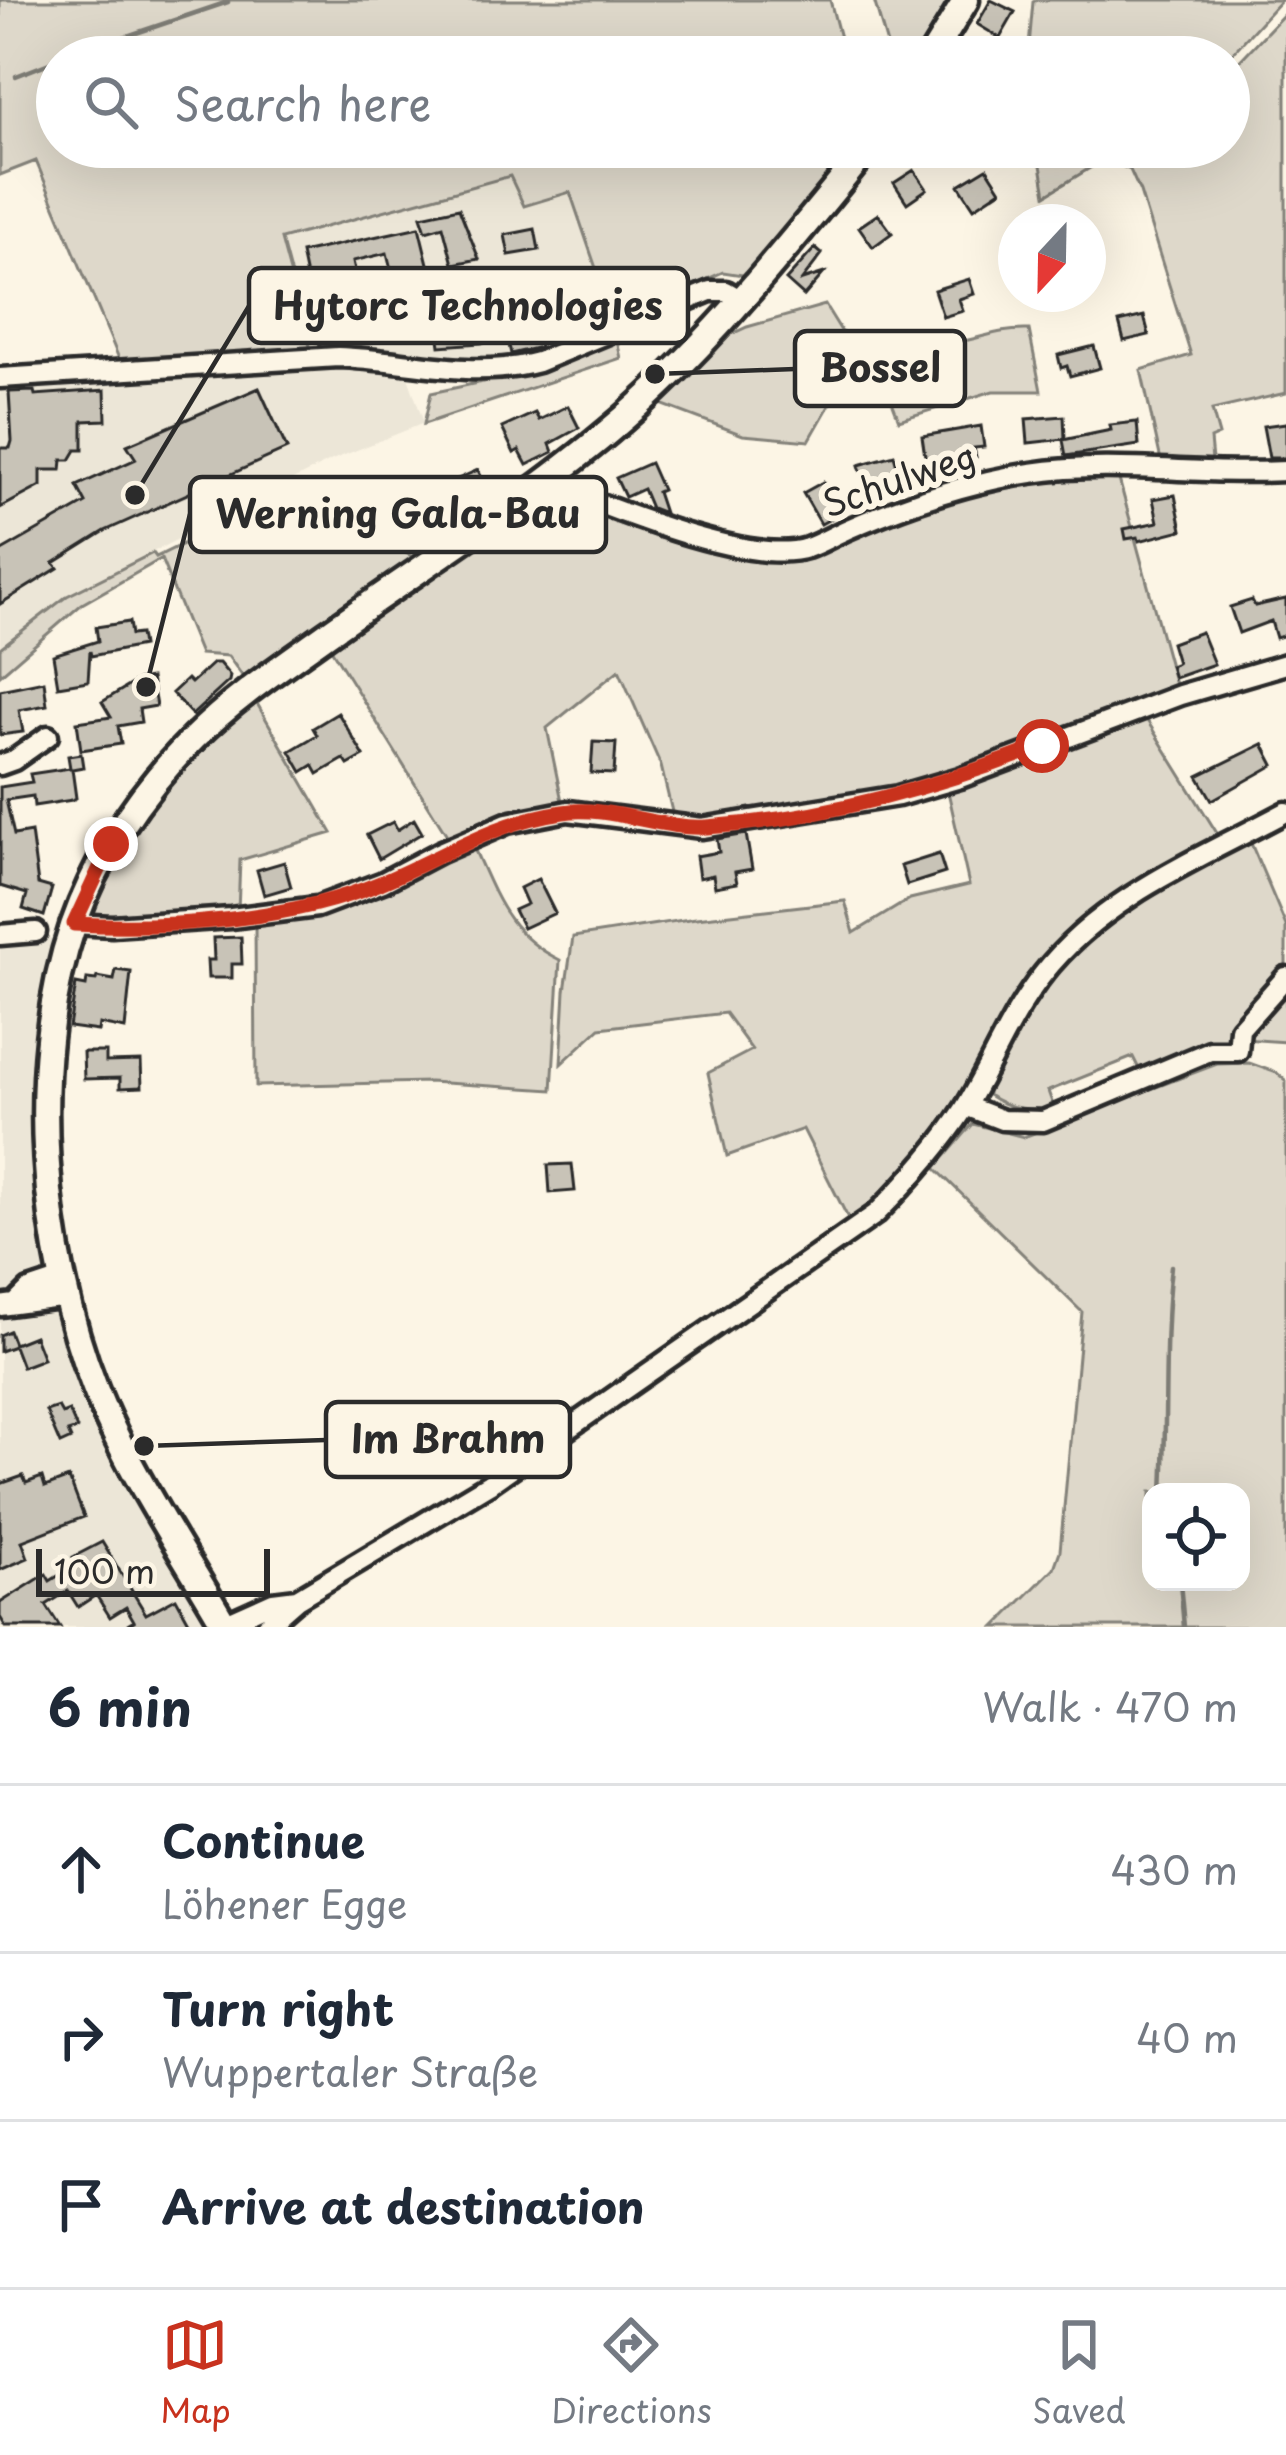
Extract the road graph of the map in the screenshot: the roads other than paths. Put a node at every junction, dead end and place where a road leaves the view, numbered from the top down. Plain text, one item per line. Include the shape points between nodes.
1 (966, 0) edge
2 (944, 36) edge
3 (852, 168) edge
4 (743, 302) junction
5 (0, 378) edge
6 (1286, 471) edge
7 (544, 482) junction
8 (1286, 664) edge
9 (48, 736) dead end
10 (0, 765) edge
11 (1286, 812) edge
12 (74, 924) junction
13 (36, 932) dead end
14 (0, 935) edge
15 (1286, 977) edge
16 (966, 1106) junction
17 (65, 1288) junction
18 (9, 1303) edge
19 (297, 1599) junction
20 (225, 1625) edge
21 (266, 1627) edge

1 - 2 main road
3 - 4 main road
4 - 5 street via 710,291 511,369 338,358
4 - 7 main road via 675,373
6 - 7 street, Schulweg via 1091,466 1026,473 954,490 805,549 774,552 665,529
7 - 12 main road via 196,736 111,844
8 - 12 street via 898,796 703,827 568,811 507,823 317,907
9 - 10 street
11 - 16 street via 1112,907 1079,934 1015,1012
12 - 17 main road via 56,1002 47,1104
13 - 14 street
15 - 16 street via 1240,1029 1238,1051 1210,1051 1042,1120 1002,1120
16 - 19 street via 876,1214 489,1484
17 - 18 street via 29,1290
17 - 20 main road via 97,1394
19 - 20 street
19 - 21 street

